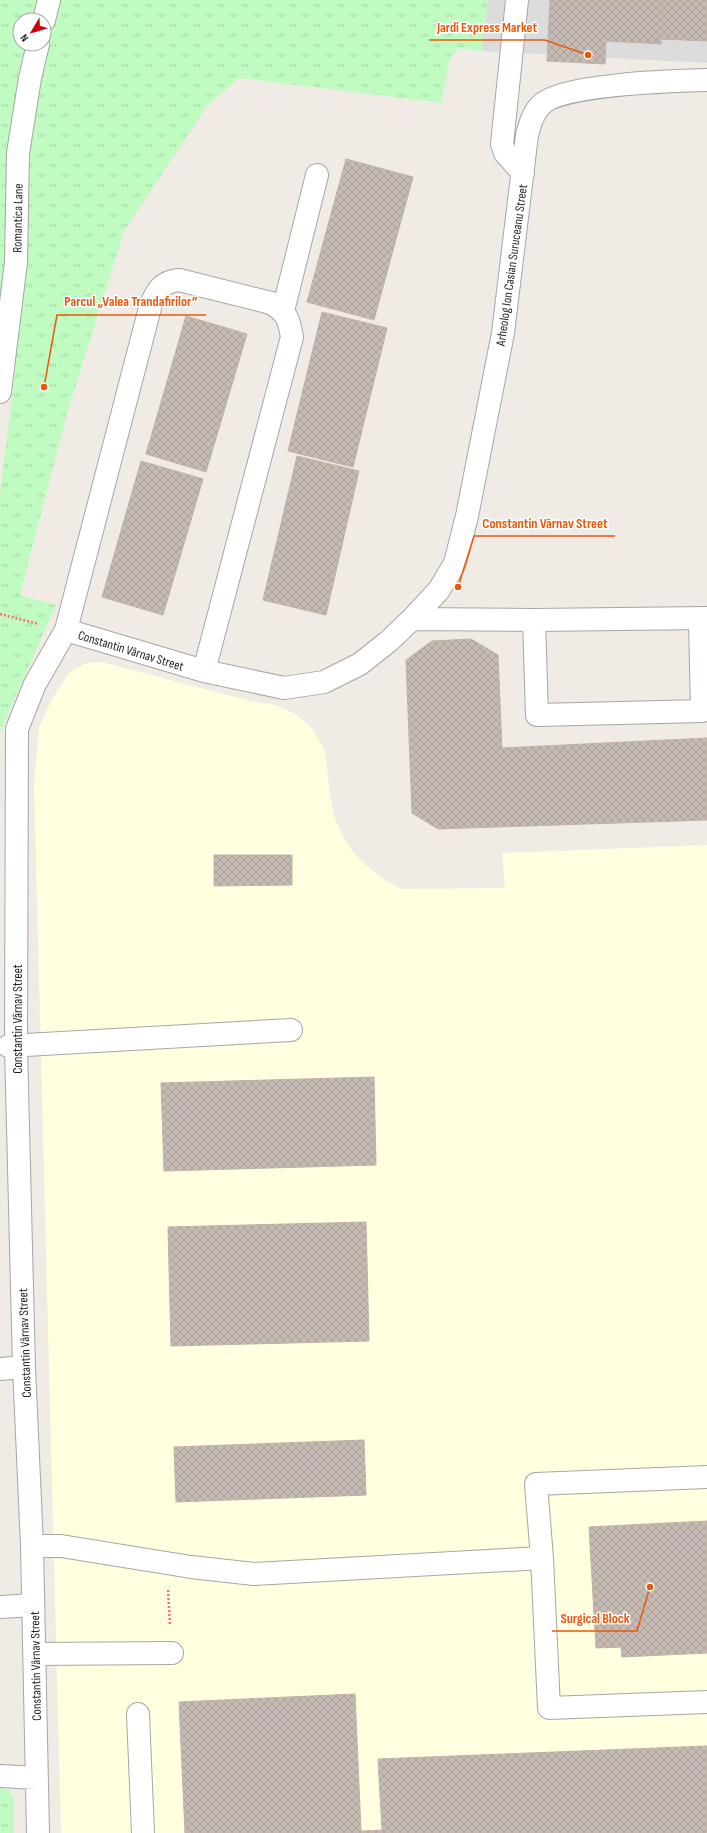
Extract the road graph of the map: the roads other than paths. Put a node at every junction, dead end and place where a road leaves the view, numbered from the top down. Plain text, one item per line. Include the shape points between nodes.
1 (49, 0) edge
2 (517, 0) edge
3 (46, 12) edge
4 (36, 52) edge
5 (707, 80) edge
6 (523, 173) junction
7 (317, 175) dead end
8 (283, 311) junction
9 (0, 392) edge
10 (438, 590) joint
11 (412, 619) junction
12 (703, 619) edge
13 (534, 620) junction
14 (66, 630) junction
15 (204, 672) junction
16 (0, 1023) edge
17 (291, 1030) dead end
18 (12, 1046) junction
19 (24, 1367) junction
20 (0, 1369) edge
21 (707, 1476) edge
22 (32, 1546) junction
23 (542, 1558) junction
24 (33, 1605) junction
25 (0, 1607) edge
26 (172, 1653) road end
27 (34, 1654) junction
28 (707, 1702) edge
29 (138, 1714) dead end
30 (0, 1776) edge
31 (37, 1778) junction
32 (38, 1833) edge
33 (143, 1833) edge

1 - 3 street
2 - 6 street via 502,144 505,153
4 - 9 street, Romantica Lane via 18,153 16,262
5 - 6 street, Arheolog Ion Casian Suruceanu Street via 654,81 556,96 541,104 531,119
6 - 10 street, Arheolog Ion Casian Suruceanu Street via 503,333 467,516 455,563
7 - 8 street
8 - 14 street via 271,303 179,280 168,281 157,291 151,304
8 - 15 street via 290,323 292,337
10 - 11 street, Constantin Vârnav Street
11 - 13 street
11 - 15 street, Constantin Vârnav Street via 360,664 324,682 284,688
12 - 13 street
12 - 13 street via 702,711 537,715
14 - 15 street, Constantin Vârnav Street
14 - 18 street, Constantin Vârnav Street via 35,684 17,729
16 - 18 street
17 - 18 street
18 - 19 street, Constantin Vârnav Street via 17,1070
19 - 20 street
19 - 22 street, Constantin Vârnav Street
21 - 23 street via 536,1484
22 - 23 street via 61,1546 254,1574
22 - 24 street, Constantin Vârnav Street
23 - 28 street via 548,1708
24 - 25 street
24 - 27 street, Constantin Vârnav Street
26 - 27 street
27 - 31 street, Constantin Vârnav Street
29 - 33 street
30 - 31 street
31 - 32 street, Constantin Vârnav Street

